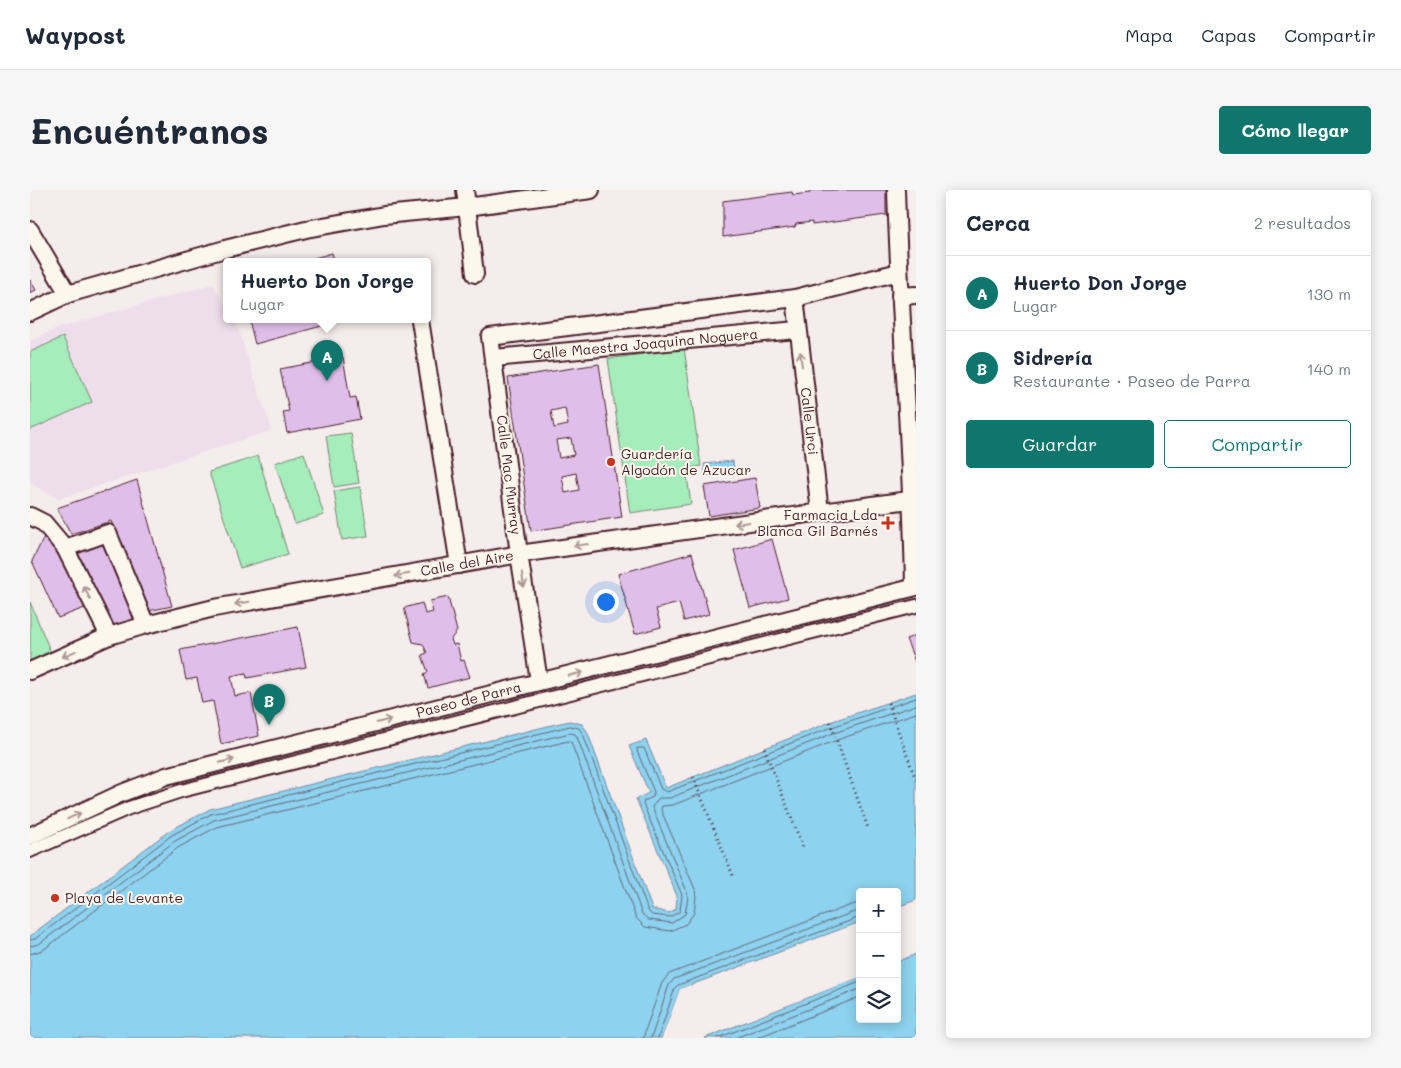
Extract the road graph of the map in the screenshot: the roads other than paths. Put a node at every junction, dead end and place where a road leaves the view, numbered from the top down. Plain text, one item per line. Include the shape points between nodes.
1 (465, 190) edge
2 (591, 190) edge
3 (896, 190) edge
4 (467, 207) junction
5 (30, 230) edge
6 (899, 272) junction
7 (475, 274) dead end
8 (68, 294) junction
9 (908, 295) edge
10 (795, 298) junction
11 (30, 312) edge
12 (420, 323) edge
13 (797, 330) junction
14 (494, 358) junction
15 (914, 499) edge
16 (820, 512) junction
17 (30, 516) edge
18 (65, 548) junction
19 (519, 554) junction
20 (459, 565) junction
21 (915, 587) edge
22 (916, 606) edge
23 (146, 625) junction
24 (109, 636) junction
25 (30, 671) edge
26 (539, 681) junction
27 (30, 836) edge
28 (30, 852) edge

1 - 4 street
2 - 4 street
3 - 6 street
4 - 7 street
4 - 8 street via 384,215 306,229
5 - 8 street
6 - 9 street
6 - 10 street
8 - 11 street
9 - 15 street
10 - 13 street, Calle Urci
10 - 14 street, Calle Mac Murray via 490,338
12 - 20 street
13 - 14 street, Calle Maestra Joaquina Noguera
16 -> 13 street, Calle Urci
14 - 19 street, Calle Mac Murray
15 - 16 street, Calle del Aire
15 - 21 street
16 -> 19 street, Calle del Aire
17 - 18 street via 44,523
18 - 23 street via 108,532
24 -> 18 street
19 - 20 street, Calle del Aire
19 -> 26 street, Calle Mac Murray
20 -> 23 street, Calle del Aire via 214,608
26 -> 21 street, Paseo de Parra
22 - 28 street via 181,791 129,808
23 - 24 street, Calle del Aire
24 -> 25 street, Calle del Aire
27 -> 26 street, Paseo de Parra via 166,776

